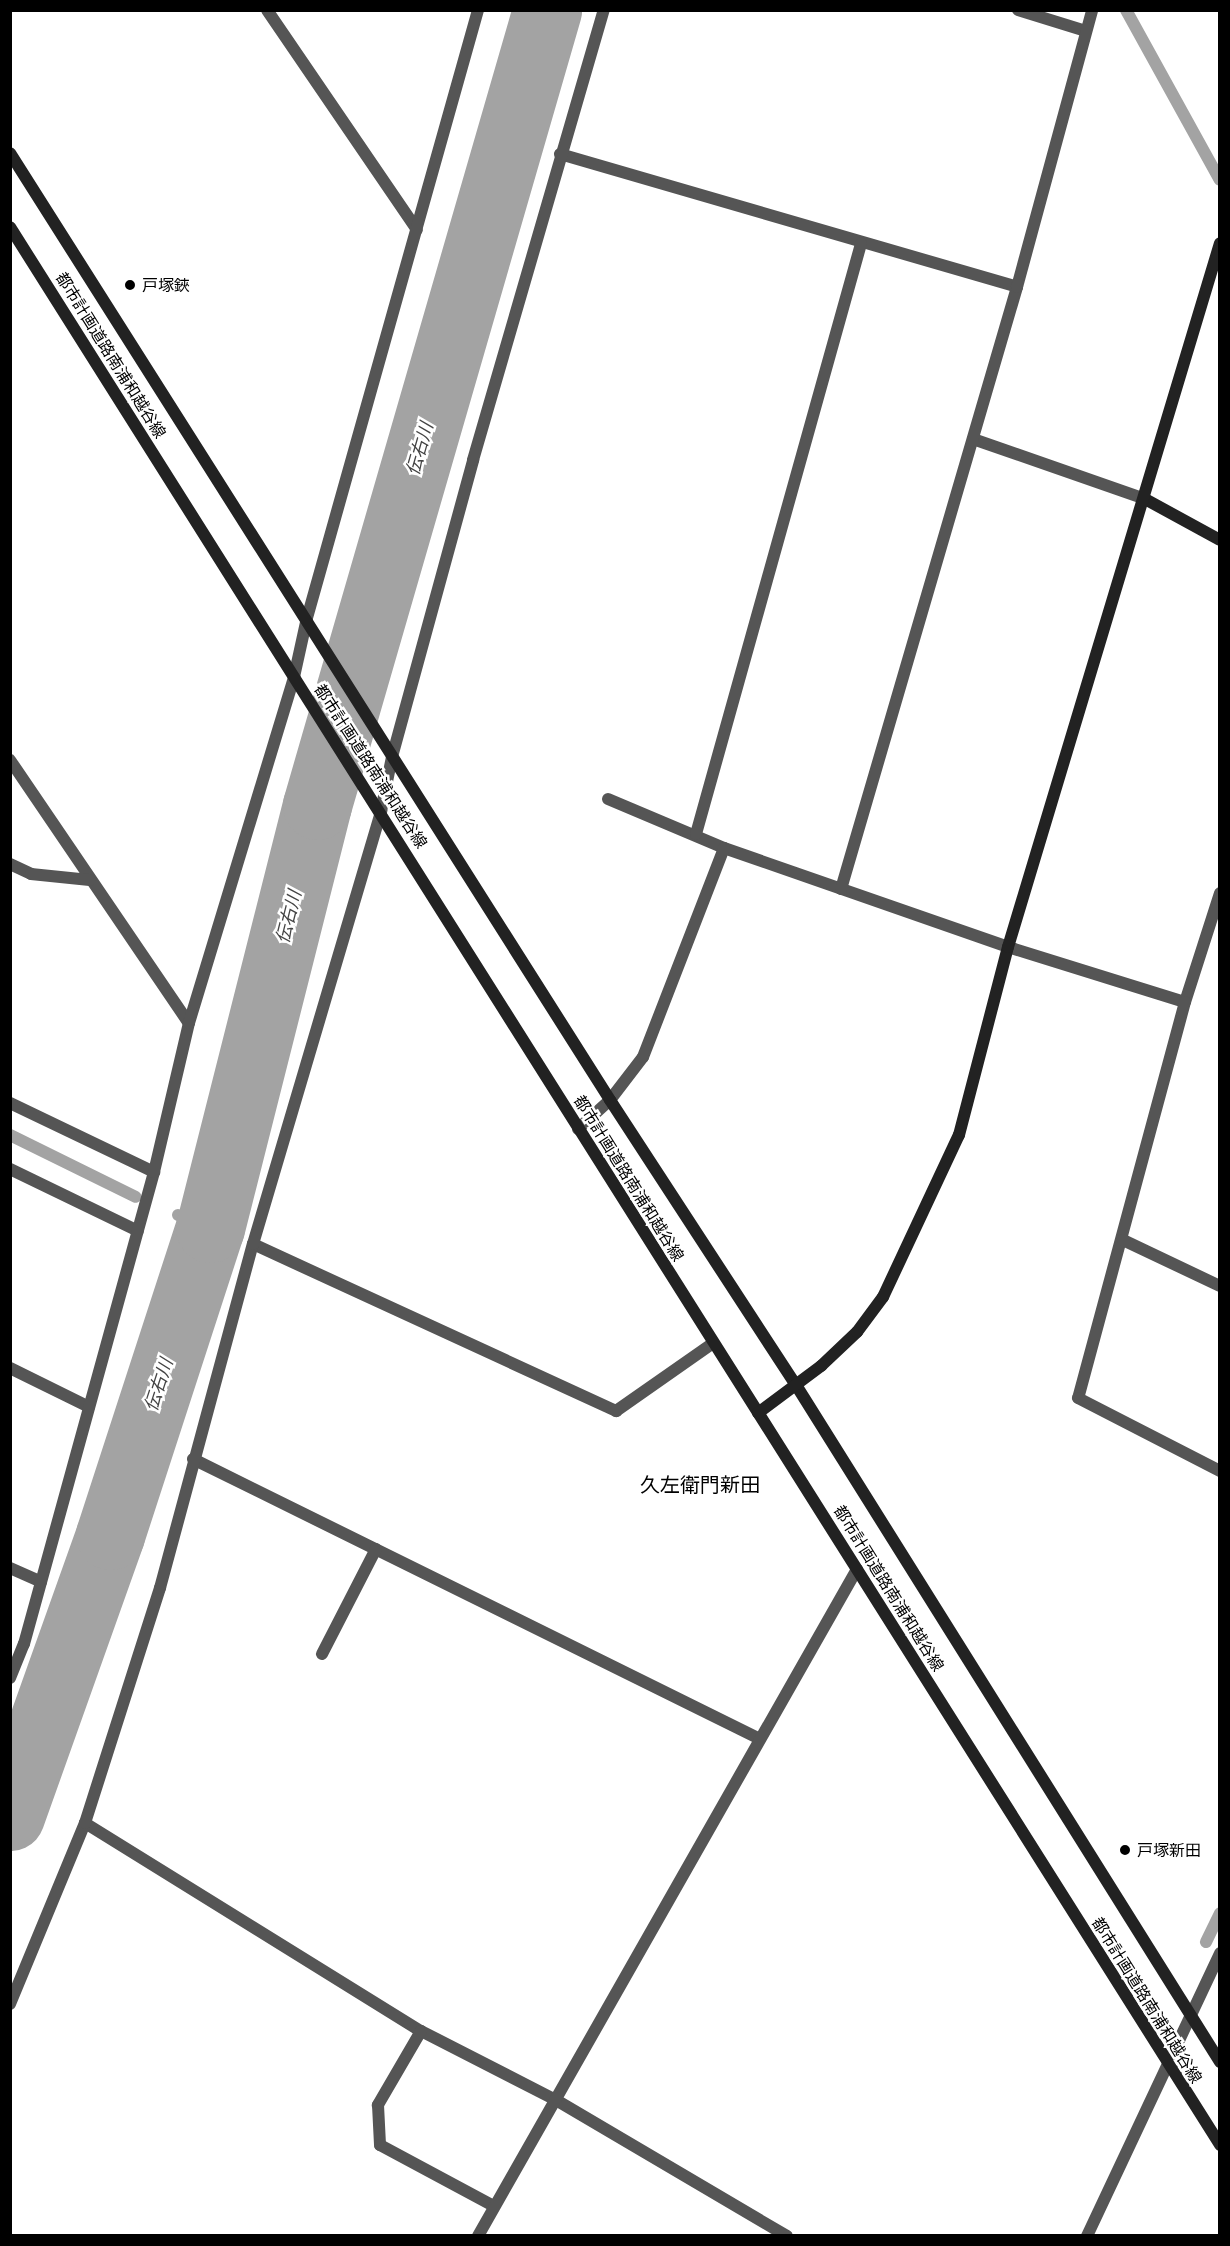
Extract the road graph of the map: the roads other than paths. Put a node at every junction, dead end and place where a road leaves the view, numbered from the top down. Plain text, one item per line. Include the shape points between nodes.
1 (267, 10) edge
2 (478, 10) edge
3 (604, 10) edge
4 (1018, 10) edge
5 (1092, 10) edge
6 (1086, 31) junction
7 (10, 153) edge
8 (560, 154) junction
9 (10, 227) edge
10 (417, 230) junction
11 (1220, 243) edge
12 (861, 244) junction
13 (1017, 287) junction
14 (974, 439) junction
15 (1145, 499) junction
16 (1220, 540) edge
17 (307, 618) junction
18 (294, 677) junction
19 (392, 757) junction
20 (10, 760) edge
21 (608, 799) dead end
22 (381, 811) junction
23 (696, 834) junction
24 (723, 848) junction
25 (10, 864) edge
26 (90, 880) junction
27 (841, 889) junction
28 (1220, 893) edge
29 (1008, 947) junction
30 (1185, 1002) junction
31 (189, 1023) junction
32 (610, 1100) junction
33 (10, 1103) edge
34 (578, 1129) junction
35 (10, 1169) edge
36 (154, 1172) junction
37 (138, 1231) junction
38 (1123, 1240) junction
39 (254, 1244) junction
40 (1220, 1286) edge
41 (713, 1343) junction
42 (10, 1368) edge
43 (796, 1385) junction
44 (89, 1407) junction
45 (758, 1413) junction
46 (194, 1459) junction
47 (1220, 1472) edge
48 (376, 1549) junction
49 (10, 1568) edge
50 (858, 1569) junction
51 (41, 1582) junction
52 (322, 1654) dead end
53 (10, 1678) edge
54 (760, 1739) junction
55 (85, 1823) junction
56 (1220, 1953) edge
57 (10, 2004) edge
58 (1190, 2016) junction
59 (421, 2031) junction
60 (1220, 2062) edge
61 (1168, 2065) junction
62 (556, 2100) junction
63 (1220, 2145) edge
64 (494, 2205) junction
65 (478, 2235) edge
66 (787, 2235) edge
67 (1087, 2235) edge

1 - 10 street
2 - 10 street
3 - 8 street
4 - 6 street
5 - 6 street
6 - 13 street
7 - 17 street, 都市計画道路南浦和越谷線
8 - 12 street
8 - 19 street
9 - 18 street, 都市計画道路南浦和越谷線
10 - 17 street
11 - 15 street
12 - 13 street
12 - 23 street
13 - 14 street
14 - 15 street
14 - 27 street
15 - 16 street
15 - 29 street
17 - 18 street
17 - 19 street, 都市計画道路南浦和越谷線
18 - 22 street, 都市計画道路南浦和越谷線
18 - 31 street
19 - 22 street
19 - 32 street, 都市計画道路南浦和越谷線
20 - 26 street
21 - 23 street
22 - 34 street, 都市計画道路南浦和越谷線
22 - 39 street
23 - 24 street
24 - 27 street
24 - 32 street via 643,1057
25 - 26 street via 31,874
26 - 31 street
27 - 29 street
28 - 30 street
29 - 30 street
29 - 43 street via 959,1135 887,1288 857,1332
30 - 38 street
31 - 36 street
32 - 34 street
32 - 43 street, 都市計画道路南浦和越谷線
33 - 36 street
34 - 41 street, 都市計画道路南浦和越谷線
35 - 37 street
36 - 37 street
37 - 44 street
38 - 40 street
38 - 47 street via 1078,1398
39 - 41 street via 616,1411
39 - 46 street
41 - 45 street, 都市計画道路南浦和越谷線
42 - 44 street
43 - 45 street
43 - 58 street, 都市計画道路南浦和越谷線
44 - 51 street
45 - 50 street, 都市計画道路南浦和越谷線
46 - 48 street
46 - 55 street via 160,1588
48 - 52 street
48 - 54 street
49 - 51 street
50 - 54 street
50 - 61 street, 都市計画道路南浦和越谷線
51 - 53 street
54 - 62 street
55 - 57 street
55 - 59 street
56 - 58 street
58 - 60 street, 都市計画道路南浦和越谷線
58 - 61 street
59 - 62 street
59 - 64 street via 378,2105 380,2145
61 - 63 street, 都市計画道路南浦和越谷線
61 - 67 street
62 - 64 street
62 - 66 street
64 - 65 street

